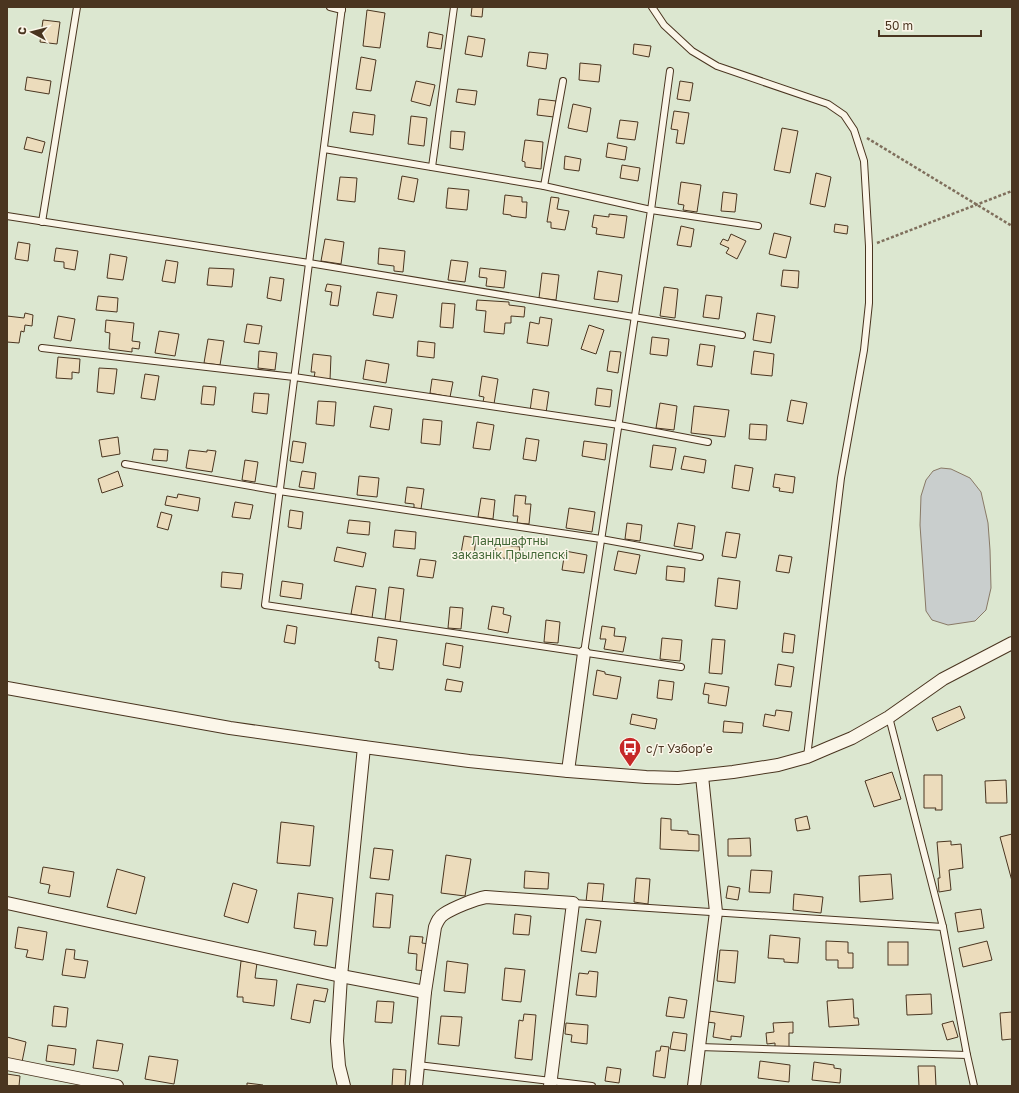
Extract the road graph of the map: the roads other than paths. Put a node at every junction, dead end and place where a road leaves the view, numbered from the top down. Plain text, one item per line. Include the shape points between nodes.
1 (77, 7) edge
2 (330, 7) edge
3 (454, 7) edge
4 (652, 7) edge
5 (342, 8) edge
6 (670, 71) dead end
7 (563, 81) dead end
8 (324, 150) junction
9 (432, 167) junction
10 (544, 186) junction
11 (651, 210) junction
12 (7, 216) edge
13 (42, 222) junction
14 (758, 226) dead end
15 (309, 263) junction
16 (634, 317) junction
17 (742, 335) dead end
18 (42, 348) dead end
19 (294, 377) junction
20 (619, 425) junction
21 (708, 442) dead end
22 (125, 464) dead end
23 (279, 491) junction
24 (601, 539) junction
25 (700, 557) dead end
26 (1012, 643) edge
27 (584, 653) junction
28 (681, 667) dead end
29 (7, 688) edge
30 (889, 717) junction
31 (364, 747) junction
32 (807, 757) junction
33 (568, 771) junction
34 (702, 776) junction
35 (7, 903) edge
36 (573, 903) junction
37 (716, 912) junction
38 (943, 926) junction
39 (340, 976) junction
40 (425, 992) junction
41 (699, 1047) junction
42 (967, 1056) junction
43 (7, 1064) edge
44 (418, 1065) junction
45 (550, 1084) edge
46 (117, 1086) edge
47 (344, 1086) edge
48 (416, 1086) edge
49 (592, 1086) edge
50 (694, 1086) edge
51 (974, 1086) edge

1 - 13 lane
2 - 5 lane
3 - 9 lane
4 - 32 lane via 664,25 692,51 717,66 828,104 844,115 854,130 864,161 870,246 869,303 864,350 841,478
5 - 8 lane
6 - 11 lane
7 - 10 lane
8 - 9 lane
8 - 15 lane
9 - 10 lane
10 - 11 lane
11 - 14 lane
11 - 16 lane
12 - 13 lane
13 - 15 lane
15 - 16 lane
15 - 19 lane
16 - 17 lane
16 - 20 lane
18 - 19 lane
19 - 20 lane
19 - 23 lane
20 - 21 lane
20 - 24 lane
22 - 23 lane
23 - 24 lane
23 - 27 lane via 264,605
24 - 25 lane
24 - 27 lane
26 - 30 street via 943,679
27 - 28 lane
27 - 33 street
29 - 31 street via 230,728
30 - 32 street via 852,738
30 - 38 lane
31 - 33 street
31 - 39 street
32 - 34 street via 778,765
33 - 34 street via 646,777
34 - 37 street
35 - 39 street
36 - 37 lane
36 - 40 street via 486,897 444,914 435,927
36 - 45 street
37 - 38 lane
37 - 41 street
38 - 42 lane
39 - 40 street
39 - 47 street via 337,1042
40 - 44 street
41 - 42 lane
41 - 50 street
42 - 51 lane
43 - 46 street
44 - 45 lane
44 - 48 street
45 - 49 lane

